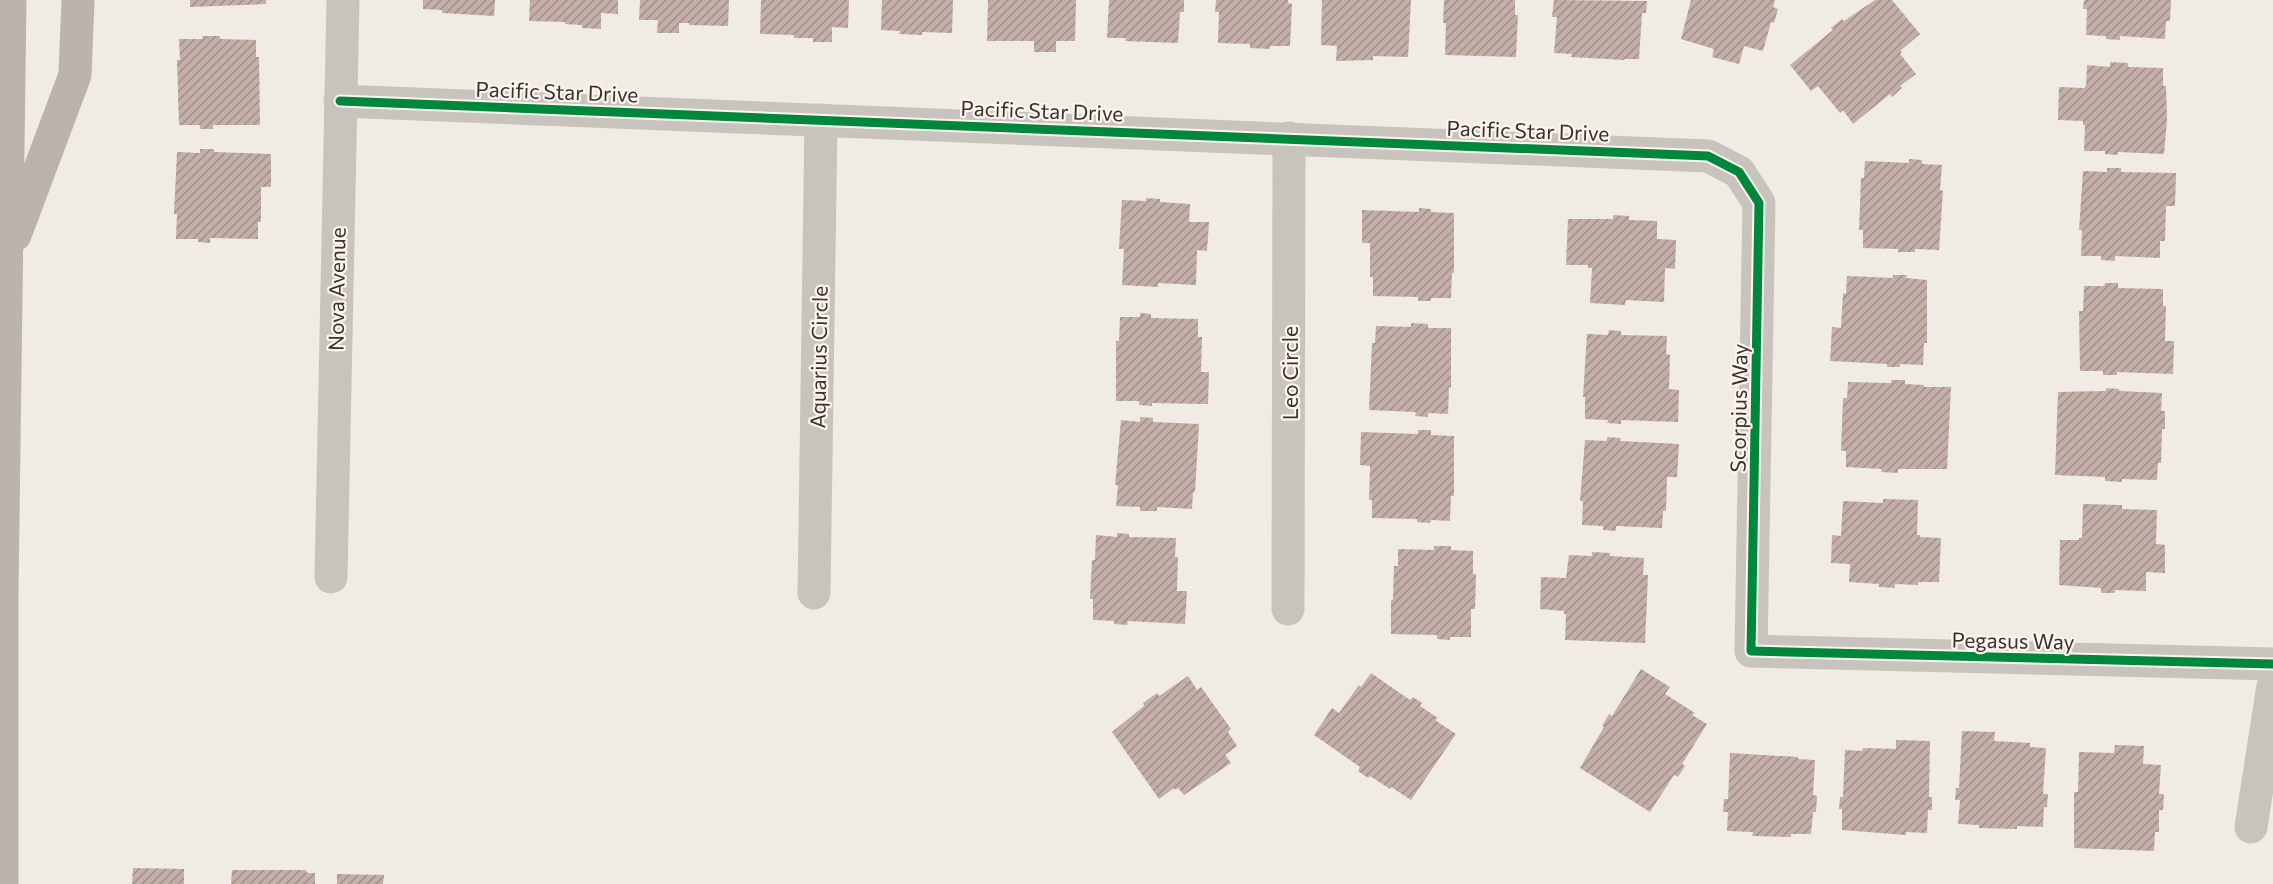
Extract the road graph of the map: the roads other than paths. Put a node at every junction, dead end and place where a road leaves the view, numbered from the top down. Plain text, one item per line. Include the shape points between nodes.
1 (10, 0) edge
2 (78, 0) edge
3 (343, 0) edge
4 (340, 101) junction
5 (821, 120) junction
6 (1289, 138) junction
7 (1739, 172) joint
8 (7, 257) junction
9 (331, 577) dead end
10 (1, 592) edge
11 (814, 593) dead end
12 (1288, 609) dead end
13 (1751, 651) joint
14 (2273, 664) edge
15 (2273, 686) edge
16 (2252, 827) dead end
17 (2, 884) edge

1 - 8 main road
2 - 8 main road via 75,75
3 - 4 street, Nova Avenue
4 - 5 street, Pacific Star Drive
4 - 9 street, Nova Avenue
5 - 6 street, Pacific Star Drive
5 - 11 street, Aquarius Circle
6 - 7 street, Pacific Star Drive via 1708,156
6 - 12 street, Leo Circle
7 - 13 street, Scorpius Way via 1759,203
8 - 10 main road
10 - 17 main road
13 - 14 street, Pegasus Way
15 - 16 street

